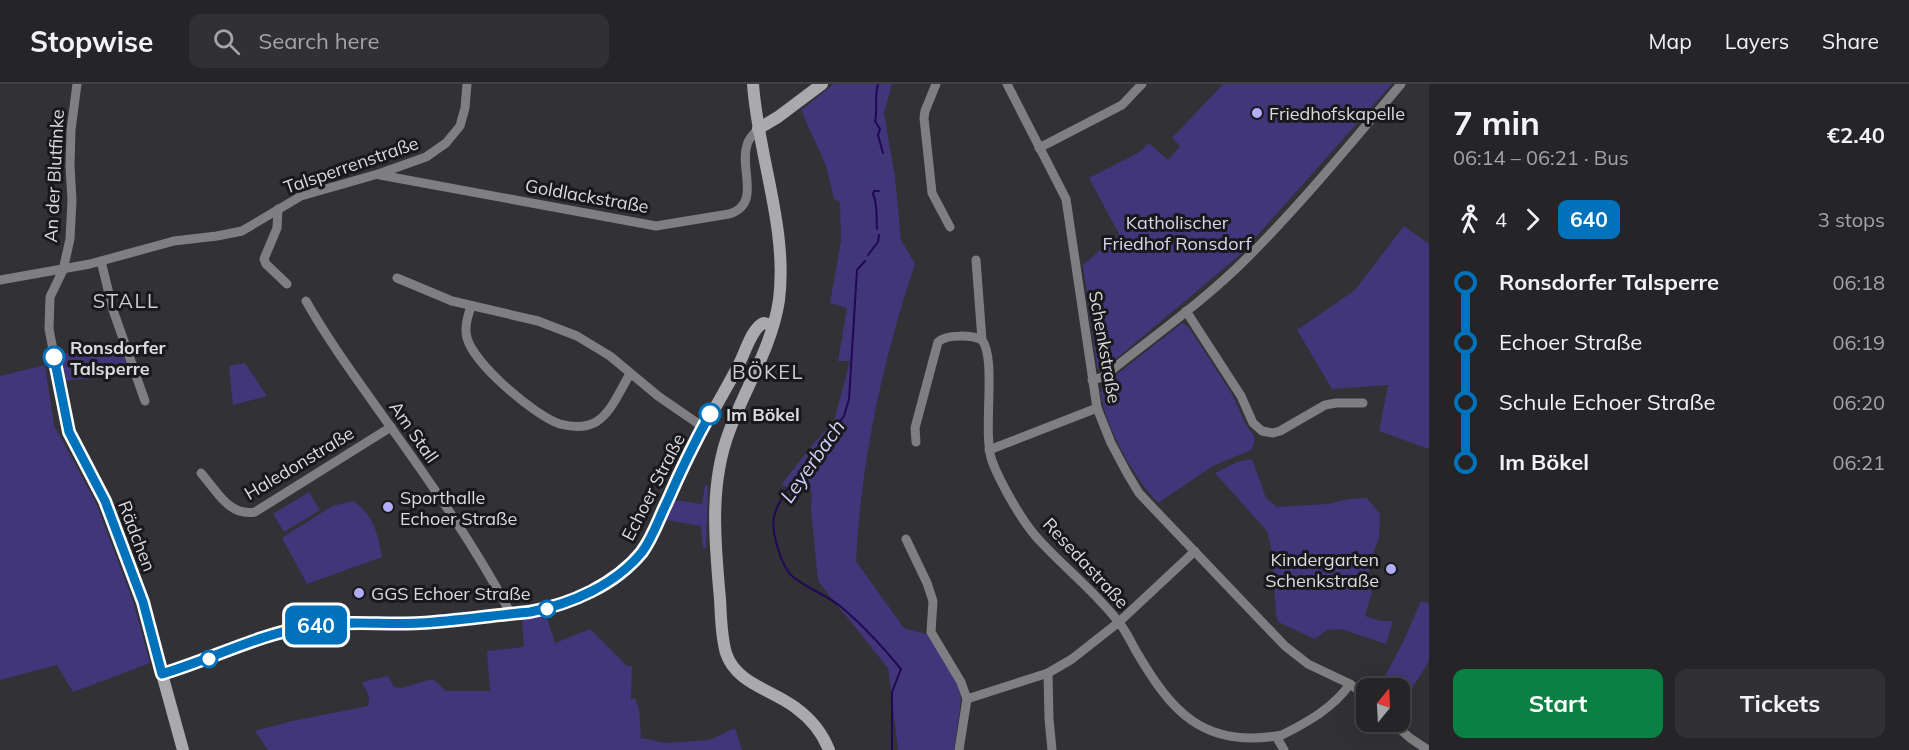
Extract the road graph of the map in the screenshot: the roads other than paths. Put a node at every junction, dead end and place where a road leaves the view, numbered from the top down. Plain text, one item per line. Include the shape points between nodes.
1 (77, 84) edge
2 (467, 84) edge
3 (753, 84) edge
4 (822, 84) edge
5 (936, 84) edge
6 (1007, 84) edge
7 (1142, 84) edge
8 (1401, 84) edge
9 (758, 129) junction
10 (1039, 148) junction
11 (378, 174) junction
12 (278, 209) junction
13 (950, 226) dead end
14 (976, 260) dead end
15 (101, 261) junction
16 (63, 270) junction
17 (397, 278) dead end
18 (0, 280) edge
19 (287, 284) dead end
20 (306, 301) dead end
21 (471, 306) junction
22 (1186, 311) junction
23 (774, 325) junction
24 (982, 340) junction
25 (630, 374) junction
26 (1092, 380) junction
27 (145, 401) dead end
28 (1363, 403) dead end
29 (1097, 408) junction
30 (391, 427) junction
31 (703, 427) junction
32 (916, 442) dead end
33 (989, 450) junction
34 (201, 473) dead end
35 (906, 539) dead end
36 (1195, 551) junction
37 (511, 614) junction
38 (1119, 622) junction
39 (162, 674) junction
40 (1048, 674) junction
41 (1350, 684) junction
42 (1356, 688) edge
43 (967, 699) junction
44 (1403, 732) edge
45 (1199, 737) dead end
46 (1277, 738) junction
47 (1239, 748) dead end
48 (183, 750) edge
49 (829, 750) edge
50 (958, 750) edge
51 (1052, 750) edge
52 (1284, 750) edge
53 (1428, 750) edge

1 - 16 street, An der Blutfinke via 71,130 70,239
2 - 11 street, Talsperrenstraße via 460,126 446,143 426,157
3 - 9 street
4 - 9 street
5 - 13 street via 924,118 932,193
6 - 10 street, Schenkstraße
7 - 10 street via 1122,105
8 - 22 street via 1246,260
9 - 11 street, Goldlackstraße via 745,149 747,191 739,211 656,225
9 - 23 street via 779,246 780,288
10 - 26 street, Schenkstraße via 1066,199
11 - 12 street, Talsperrenstraße via 301,196
12 - 15 street, Talsperrenstraße via 242,231 174,241
12 - 19 street via 277,228 264,259
14 - 24 street, Resedastraße
15 - 16 street, Talsperrenstraße
15 - 27 street via 113,310
16 - 18 street, Talsperrenstraße
16 - 39 street, Rädchen via 50,297 48,313 69,432 105,501 139,592
17 - 21 street
20 - 30 street, Am Stall
21 - 25 street via 530,319 578,336
21 - 25 street via 466,330 475,353 506,386 555,422 576,426 595,422 610,407
22 - 26 street via 1103,377
22 - 28 street via 1241,396 1252,422 1262,431 1280,431 1325,405
23 - 31 street, Echoer Straße via 764,322 754,329 729,385
23 - 49 street via 729,432 719,470 715,537 724,642 735,670 807,716
24 - 32 street via 946,338 938,342 915,428
24 - 33 street, Resedastraße via 989,390
25 - 31 street
26 - 29 street, Schenkstraße
29 - 33 street
29 - 36 street, Schenkstraße via 1139,493
30 - 34 street, Haledonstraße via 255,512 245,514 227,505
30 - 37 street, Am Stall via 484,564
31 - 37 street, Echoer Straße via 648,542 628,566 595,590 546,609
33 - 38 street, Resedastraße via 1012,500 1035,535
35 - 43 street via 933,601 931,632
36 - 38 street
36 - 41 street, Schenkstraße via 1285,646 1308,664
37 - 39 street, Echoer Straße via 419,623 309,626 272,634
38 - 40 street
38 - 45 street, Resedastraße via 1168,705
39 - 48 street, Rädchen
40 - 43 street
40 - 51 street
41 - 42 street, Schenkstraße
41 - 46 street via 1311,720
43 - 50 street
44 - 53 street
46 - 47 street
46 - 52 street

